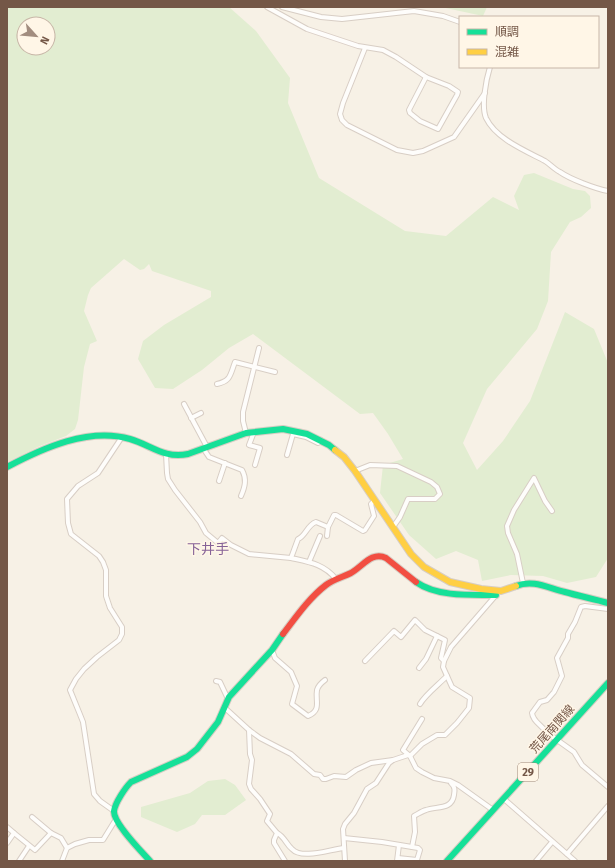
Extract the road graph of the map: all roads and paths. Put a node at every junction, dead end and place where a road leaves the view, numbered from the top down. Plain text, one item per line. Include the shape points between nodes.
1 (267, 7) edge
2 (282, 7) edge
3 (459, 22) edge
4 (366, 48) junction
5 (490, 68) edge
6 (426, 77) junction
7 (485, 92) junction
8 (608, 191) edge
9 (258, 348) dead end
10 (254, 367) junction
11 (275, 372) dead end
12 (217, 384) dead end
13 (184, 404) dead end
14 (201, 413) dead end
15 (192, 418) junction
16 (254, 432) junction
17 (246, 433) junction
18 (122, 437) junction
19 (320, 440) junction
20 (205, 448) junction
21 (166, 454) junction
22 (287, 455) dead end
23 (225, 463) junction
24 (255, 465) dead end
25 (7, 467) edge
26 (355, 471) junction
27 (219, 481) dead end
28 (241, 496) dead end
29 (374, 500) junction
30 (552, 511) dead end
31 (328, 527) junction
32 (393, 527) junction
33 (320, 536) dead end
34 (327, 536) dead end
35 (291, 558) junction
36 (309, 562) junction
37 (336, 579) junction
38 (523, 583) junction
39 (499, 593) junction
40 (608, 603) edge
41 (608, 609) edge
42 (437, 636) junction
43 (272, 650) junction
44 (365, 661) dead end
45 (444, 661) junction
46 (419, 668) dead end
47 (446, 676) junction
48 (325, 680) dead end
49 (216, 681) dead end
50 (608, 683) edge
51 (228, 700) junction
52 (420, 704) dead end
53 (225, 708) junction
54 (422, 720) dead end
55 (249, 730) junction
56 (556, 740) junction
57 (409, 756) junction
58 (393, 760) junction
59 (450, 781) junction
60 (608, 787) edge
61 (504, 799) junction
62 (608, 806) edge
63 (114, 810) junction
64 (494, 810) junction
65 (32, 817) dead end
66 (116, 819) junction
67 (7, 827) edge
68 (14, 833) junction
69 (51, 833) junction
70 (277, 833) junction
71 (344, 838) junction
72 (552, 842) junction
73 (7, 843) edge
74 (400, 845) junction
75 (29, 846) junction
76 (412, 847) junction
77 (67, 848) junction
78 (344, 848) junction
79 (567, 854) junction
80 (397, 859) edge
81 (19, 861) edge
82 (62, 861) edge
83 (150, 861) edge
84 (285, 861) edge
85 (345, 861) edge
86 (447, 861) edge
87 (536, 861) edge
88 (575, 861) edge

1 - 4 street via 307,29
2 - 3 street via 321,18 342,19 414,11
4 - 6 street via 383,50
4 - 7 street via 340,114 347,125 397,150 418,152 452,138
5 - 7 street
6 - 6 street via 458,92 438,129 420,121 409,110
7 - 8 street via 486,118 494,129 520,149 547,162 571,179
9 - 10 street
10 - 11 street
10 - 12 street via 235,362 230,377
10 - 17 street via 243,420
13 - 15 street
14 - 15 street
15 - 20 street
16 - 17 street
16 - 19 street via 283,429 307,434
16 - 24 street via 249,445 260,448
17 - 20 street
18 - 21 street
18 - 25 street via 96,436 65,442
18 - 63 street via 98,473 78,486 67,499 71,534 100,556 106,570 106,596 122,627 119,640 84,668 70,690 80,712 94,794
19 - 22 street via 318,443 293,434
19 - 26 street via 337,451
20 - 21 street via 178,456
20 - 23 street via 209,457
21 - 35 street via 168,479 211,538 218,543 222,538 248,554
23 - 27 street
23 - 28 street via 239,468 244,474 245,486
26 - 29 street
26 - 32 street via 370,465 397,466 432,482 440,490 435,499 408,499
29 - 31 street via 371,504 374,516 366,530 363,531 336,515
29 - 32 street
30 - 38 street via 534,478 507,526 517,554
31 - 34 street
31 - 35 street via 312,523 298,539
32 - 39 street via 411,554 424,567 450,582
33 - 36 street
35 - 36 street
36 - 37 street via 329,571
37 - 39 street via 351,573 378,555 386,558 424,588 467,595
37 - 43 street via 320,590 300,611
38 - 39 street
38 - 40 street via 540,584
39 - 45 street via 451,647
41 - 56 street via 581,607 557,658 562,676 554,692 547,700 540,702 532,713 535,721
42 - 44 street via 425,630 415,620 401,637 394,631
42 - 45 street via 445,640 441,658
42 - 46 street
43 - 48 street via 275,658 291,672 297,686 292,704 308,716 317,707 317,689
43 - 51 street
45 - 47 street via 442,667
47 - 52 street
47 - 57 street via 452,687 470,698 469,708 445,734 437,735 422,744
49 - 51 street via 220,682
50 - 56 street, 荒尾南関線 / 29
51 - 53 street
53 - 55 street
53 - 63 street via 218,722 197,749 187,757 131,782 124,789
54 - 57 street via 403,750
55 - 58 street via 291,754 314,774 326,780 334,776 346,777 371,763
55 - 70 street via 252,760 249,784 270,814 267,821
56 - 60 street via 574,752 582,765
56 - 61 street, 荒尾南関線 / 29
57 - 58 street
57 - 59 street via 416,768 422,772 434,778
58 - 71 street via 376,782 367,789 348,819
59 - 64 street
59 - 76 street via 455,790 454,800 449,805 426,810 414,816 415,832
61 - 64 street, 荒尾南関線 / 29
61 - 72 street
62 - 79 street
63 - 66 street
64 - 86 street, 荒尾南関線 / 29
65 - 69 street
66 - 77 street via 103,840 88,840
66 - 83 street
67 - 68 street
68 - 73 street
68 - 75 street
69 - 75 street via 35,850
69 - 77 street via 61,838
70 - 78 street via 281,834 296,852 318,853
70 - 84 street via 274,843
71 - 74 street
71 - 78 street
72 - 79 street
72 - 87 street
74 - 76 street
74 - 80 street
75 - 81 street
76 - 80 street via 420,850 417,860
77 - 82 street
78 - 85 street
79 - 88 street

